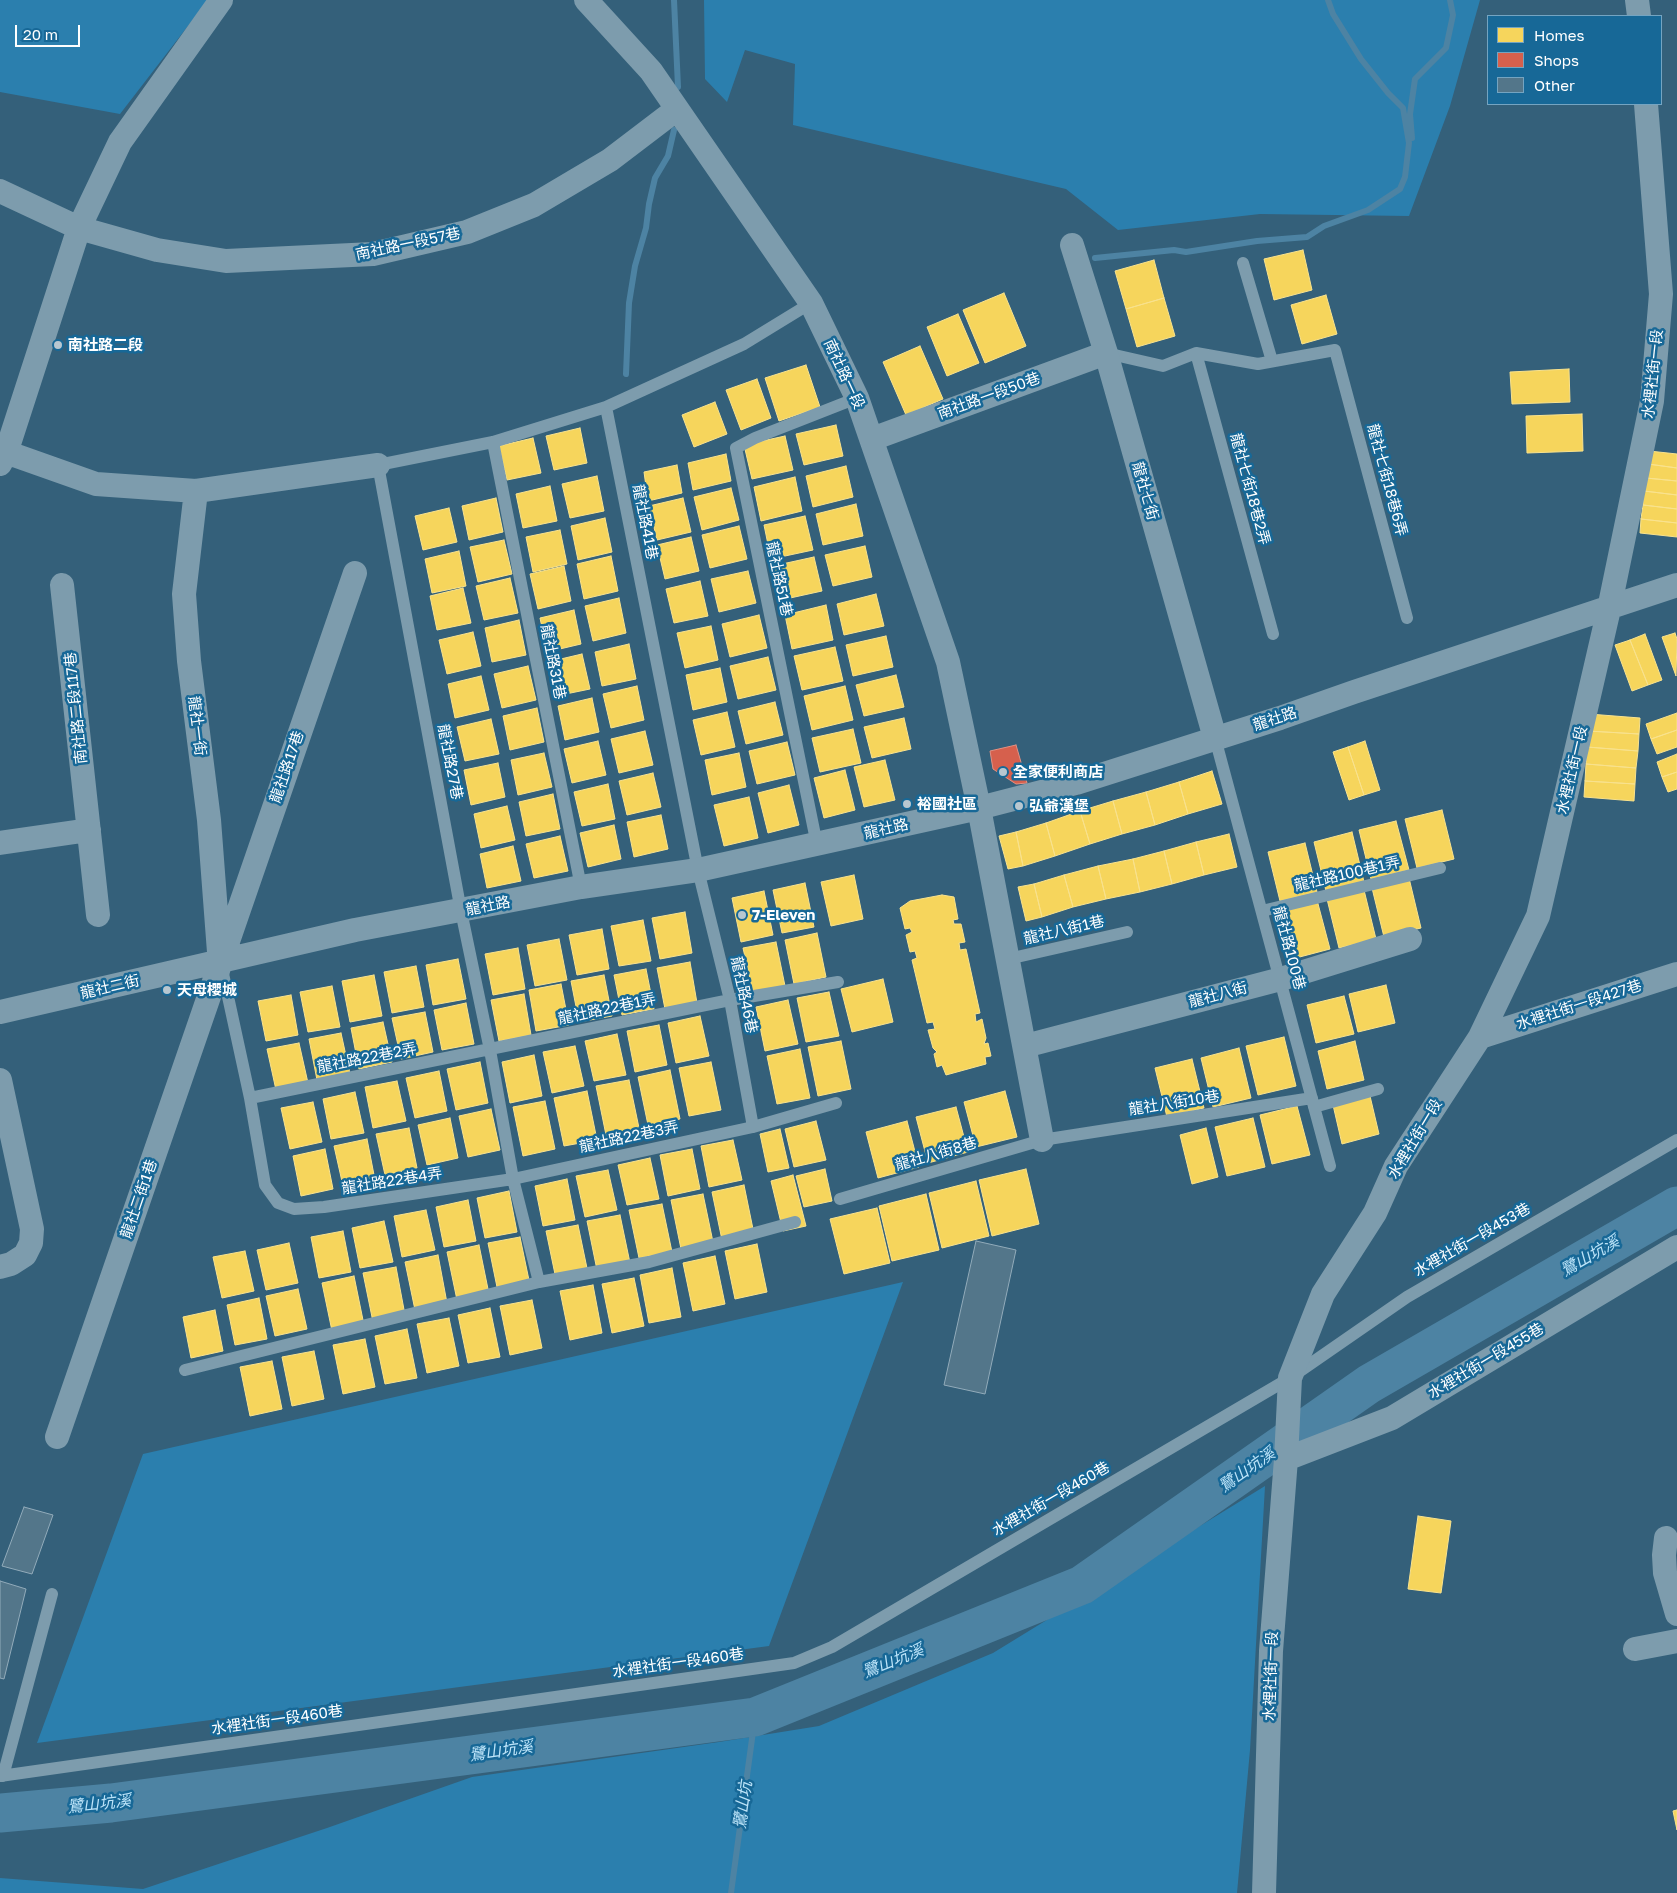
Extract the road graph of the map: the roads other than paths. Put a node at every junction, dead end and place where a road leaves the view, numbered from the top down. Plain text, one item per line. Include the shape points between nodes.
1 (221, 0) edge
2 (586, 0) edge
3 (1637, 0) edge
4 (1639, 15) edge
5 (1646, 105) edge
6 (677, 109) junction
7 (0, 191) edge
8 (79, 228) junction
9 (1072, 245) dead end
10 (1243, 263) dead end
11 (812, 303) junction
12 (1106, 353) junction
13 (1196, 353) junction
14 (1272, 361) junction
15 (857, 398) junction
16 (606, 407) junction
17 (872, 439) junction
18 (492, 442) junction
19 (2, 455) edge
20 (378, 465) junction
21 (196, 490) junction
22 (355, 573) dead end
23 (62, 585) dead end
24 (1677, 585) edge
25 (1609, 609) junction
26 (1407, 618) dead end
27 (1273, 634) dead end
28 (1215, 738) junction
29 (979, 808) junction
30 (89, 830) junction
31 (0, 843) edge
32 (817, 845) junction
33 (1440, 868) dead end
34 (698, 870) junction
35 (581, 887) junction
36 (462, 911) junction
37 (1262, 911) junction
38 (98, 915) dead end
39 (1127, 932) dead end
40 (1410, 940) dead end
41 (1008, 959) junction
42 (220, 961) junction
43 (1677, 974) edge
44 (1281, 979) junction
45 (838, 982) dead end
46 (730, 1000) junction
47 (0, 1012) edge
48 (1480, 1037) junction
49 (1024, 1046) junction
50 (490, 1050) junction
51 (0, 1080) edge
52 (1378, 1089) dead end
53 (250, 1098) junction
54 (1313, 1102) junction
55 (836, 1103) dead end
56 (753, 1127) junction
57 (1042, 1140) junction
58 (1677, 1140) edge
59 (1330, 1166) dead end
60 (512, 1179) junction
61 (840, 1199) dead end
62 (795, 1222) dead end
63 (1677, 1247) edge
64 (0, 1267) edge
65 (539, 1282) junction
66 (186, 1370) dead end
67 (1290, 1378) junction
68 (57, 1436) dead end
69 (1286, 1459) junction
70 (1666, 1538) dead end
71 (52, 1594) dead end
72 (1677, 1614) edge
73 (1677, 1641) edge
74 (1635, 1649) dead end
75 (1, 1776) edge
76 (1264, 1893) edge

1 - 8 street via 120,142
2 - 6 street, 南社路一段 via 651,71
3 - 4 street
5 - 25 street, 水裡社街一段 via 1661,294 1652,401
6 - 8 street, 南社路一段57巷 via 610,160 534,205 467,232 373,254 226,261 157,250
6 - 11 street, 南社路一段
7 - 8 street, 南社路一段57巷
8 - 19 street
9 - 12 street, 龍社七街
10 - 14 lane
11 - 15 street, 南社路一段
11 - 16 lane via 744,344
12 - 13 lane via 1163,366
12 - 17 street, 南社路一段50巷
12 - 28 street, 龍社七街
13 - 14 lane via 1258,364
13 - 27 lane, 龍社七街18巷2弄
14 - 26 lane, 龍社七街18巷6弄 via 1335,350
15 - 17 street, 南社路一段
15 - 32 lane, 龍社路51巷 via 736,448
16 - 18 lane
16 - 34 lane, 龍社路41巷
17 - 29 street, 南社路一段 via 948,662
18 - 20 lane
18 - 35 lane, 龍社路31巷
19 - 21 street via 96,484
20 - 21 street
20 - 36 lane, 龍社路27巷
21 - 42 street, 龍社一街 via 184,594 209,820
22 - 42 street, 龍社路17巷
23 - 30 street, 南社路二段117巷
24 - 25 street, 龍社路
25 - 28 street, 龍社路
25 - 48 street, 水裡社街一段 via 1538,916
28 - 29 street, 龍社路 via 1076,783
28 - 37 lane, 龍社路100巷
29 - 32 street, 龍社路
29 - 41 street
30 - 31 street
30 - 38 street, 南社路二段117巷
32 - 34 street, 龍社路
33 - 37 lane, 龍社路100巷1弄
34 - 35 street, 龍社路
34 - 46 lane, 龍社路46巷
35 - 36 street, 龍社路
36 - 42 street, 龍社路 via 355,930
36 - 50 lane, 龍社路27巷
37 - 44 lane, 龍社路100巷
39 - 41 lane, 龍社八街1巷
40 - 44 street, 龍社八街
41 - 49 street
42 - 47 street, 龍社二街
42 - 53 lane
42 - 68 street, 龍社二街1巷
43 - 48 street, 水裡社街一段427巷
44 - 49 street, 龍社八街
44 - 54 lane, 龍社路100巷
45 - 46 lane, 龍社路22巷1弄
46 - 50 lane, 龍社路22巷1弄
46 - 56 lane, 龍社路46巷
48 - 67 street, 水裡社街一段 via 1396,1166 1375,1213 1323,1294
49 - 57 street
50 - 53 lane, 龍社路22巷2弄
50 - 60 lane, 龍社路27巷
51 - 64 street via 32,1229 31,1243 25,1255
52 - 54 lane, 龍社八街10巷
53 - 60 lane, 龍社路22巷4弄 via 265,1185 278,1202 294,1209 324,1208
54 - 57 lane, 龍社八街10巷
54 - 59 lane, 龍社路100巷
55 - 56 lane, 龍社路22巷3弄
56 - 60 lane, 龍社路22巷3弄
57 - 61 lane, 龍社八街8巷
58 - 67 lane, 水裡社街一段453巷 via 1406,1297
60 - 65 lane, 龍社路27巷
62 - 65 lane via 649,1262
63 - 69 street, 水裡社街一段455巷 via 1392,1418
65 - 66 lane
67 - 69 street, 水裡社街一段
67 - 75 lane, 水裡社街一段460巷 via 832,1647 794,1663
69 - 76 street, 水裡社街一段 via 1271,1651
70 - 72 street via 1665,1573
71 - 75 lane
73 - 74 street

